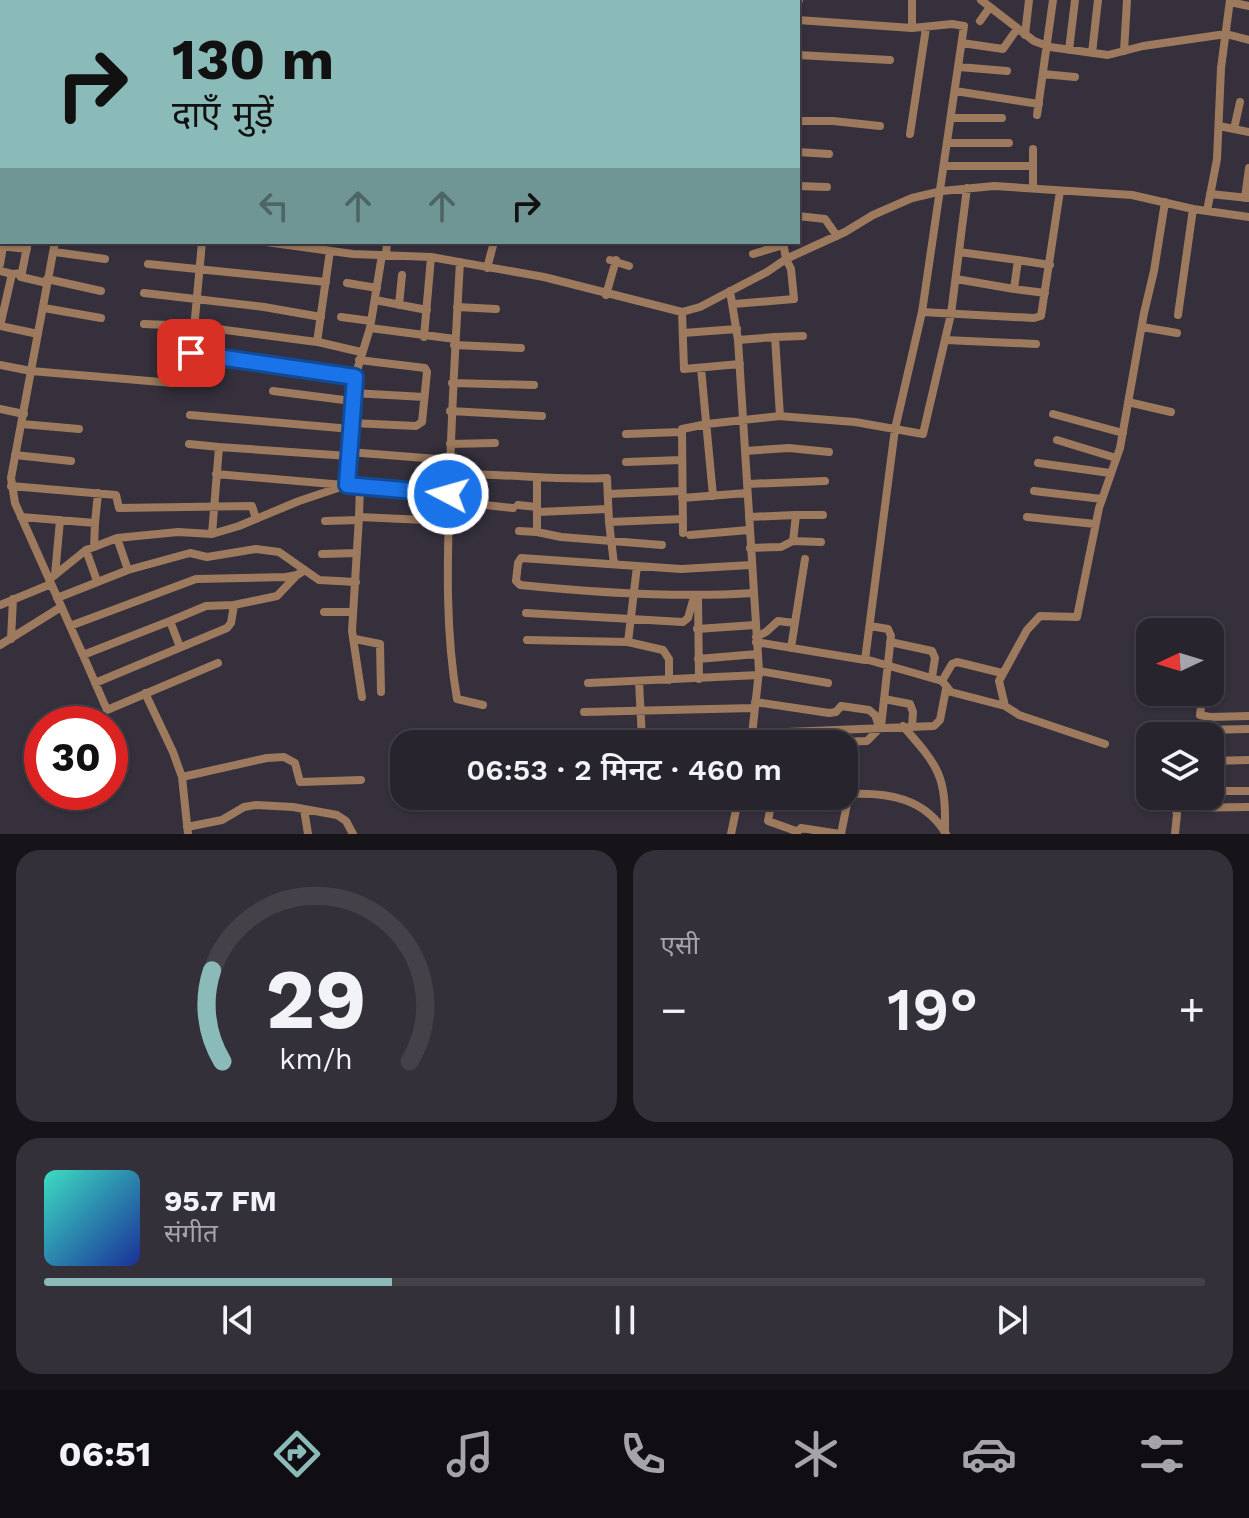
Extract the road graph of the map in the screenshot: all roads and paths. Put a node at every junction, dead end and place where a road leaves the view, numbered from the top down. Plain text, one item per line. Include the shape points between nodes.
1 (912, 0) edge
2 (981, 0) edge
3 (1029, 0) edge
4 (1053, 0) edge
5 (1075, 0) edge
6 (1098, 0) edge
7 (1127, 0) edge
8 (1230, 1) edge
9 (993, 5) edge
10 (1249, 6) edge
11 (800, 20) edge
12 (980, 21) dead end
13 (912, 28) junction
14 (926, 28) junction
15 (1021, 32) junction
16 (1226, 34) junction
17 (1249, 40) edge
18 (962, 43) junction
19 (1048, 46) junction
20 (1069, 50) junction
21 (1124, 51) junction
22 (1092, 53) junction
23 (800, 55) edge
24 (890, 60) dead end
25 (959, 67) junction
26 (1007, 71) dead end
27 (1043, 74) junction
28 (1075, 77) dead end
29 (955, 91) junction
30 (1240, 102) dead end
31 (1039, 104) junction
32 (1037, 115) dead end
33 (951, 118) junction
34 (1002, 118) dead end
35 (800, 121) edge
36 (880, 126) dead end
37 (1219, 126) junction
38 (1234, 129) junction
39 (1249, 132) edge
40 (910, 134) dead end
41 (948, 143) junction
42 (1009, 143) dead end
43 (1033, 149) dead end
44 (800, 152) edge
45 (829, 154) dead end
46 (944, 166) junction
47 (1033, 166) junction
48 (1249, 168) edge
49 (800, 186) edge
50 (827, 187) dead end
51 (1033, 187) junction
52 (967, 188) junction
53 (942, 191) junction
54 (1060, 191) junction
55 (1210, 194) junction
56 (1233, 196) junction
57 (1247, 198) edge
58 (1165, 202) junction
59 (1193, 209) junction
60 (1207, 211) junction
61 (1231, 214) junction
62 (800, 216) edge
63 (1249, 217) edge
64 (837, 236) junction
65 (202, 244) edge
66 (280, 244) edge
67 (387, 244) edge
68 (493, 244) edge
69 (780, 244) edge
70 (783, 244) edge
71 (2, 246) edge
72 (27, 246) edge
73 (55, 247) edge
74 (330, 251) junction
75 (959, 252) junction
76 (753, 254) dead end
77 (384, 255) junction
78 (431, 257) junction
79 (105, 259) dead end
80 (786, 259) junction
81 (1018, 260) junction
82 (460, 262) junction
83 (0, 264) edge
84 (148, 264) dead end
85 (1050, 265) junction
86 (629, 266) dead end
87 (199, 268) junction
88 (487, 268) junction
89 (0, 271) edge
90 (17, 274) junction
91 (402, 275) dead end
92 (956, 279) junction
93 (47, 281) junction
94 (326, 282) junction
95 (347, 283) dead end
96 (377, 288) junction
97 (1014, 289) junction
98 (101, 291) dead end
99 (730, 291) junction
100 (144, 293) dead end
101 (1045, 293) junction
102 (606, 295) junction
103 (3, 298) edge
104 (196, 299) junction
105 (375, 300) junction
106 (734, 304) junction
107 (399, 305) junction
108 (457, 307) junction
109 (44, 308) junction
110 (496, 309) dead end
111 (427, 310) junction
112 (682, 312) junction
113 (922, 312) junction
114 (951, 314) junction
115 (1178, 315) dead end
116 (321, 317) junction
117 (341, 317) dead end
118 (101, 318) dead end
119 (144, 324) dead end
120 (371, 325) junction
121 (0, 326) edge
122 (194, 326) junction
123 (1142, 327) junction
124 (737, 329) junction
125 (683, 333) junction
126 (1177, 333) dead end
127 (38, 334) junction
128 (803, 336) dead end
129 (424, 337) junction
130 (775, 337) junction
131 (738, 340) junction
132 (945, 340) junction
133 (318, 342) junction
134 (455, 342) junction
135 (1036, 344) dead end
136 (521, 348) dead end
137 (191, 353) junction
138 (360, 356) junction
139 (740, 364) junction
140 (0, 365) edge
141 (701, 368) junction
142 (31, 371) junction
143 (355, 377) junction
144 (452, 383) junction
145 (534, 385) dead end
146 (273, 391) dead end
147 (352, 397) junction
148 (424, 397) junction
149 (1128, 402) junction
150 (0, 409) edge
151 (450, 411) junction
152 (1171, 412) dead end
153 (24, 414) junction
154 (1053, 414) dead end
155 (190, 415) dead end
156 (542, 416) dead end
157 (778, 416) junction
158 (744, 420) junction
159 (22, 424) junction
160 (707, 424) junction
161 (351, 426) junction
162 (79, 429) dead end
163 (895, 429) junction
164 (680, 432) junction
165 (1123, 433) junction
166 (626, 434) dead end
167 (1057, 440) dead end
168 (495, 443) dead end
169 (189, 444) dead end
170 (450, 444) junction
171 (219, 447) junction
172 (745, 451) junction
173 (829, 452) dead end
174 (349, 454) junction
175 (15, 455) junction
176 (1116, 458) junction
177 (450, 460) junction
178 (681, 460) junction
179 (71, 461) dead end
180 (626, 462) dead end
181 (1038, 463) dead end
182 (1110, 473) junction
183 (216, 474) junction
184 (450, 474) junction
185 (537, 478) junction
186 (825, 481) dead end
187 (347, 485) junction
188 (11, 486) junction
189 (360, 486) junction
190 (747, 488) junction
191 (1034, 491) dead end
192 (98, 493) junction
193 (608, 494) junction
194 (682, 494) junction
195 (713, 496) junction
196 (448, 498) junction
197 (1102, 499) junction
198 (214, 505) junction
199 (538, 509) junction
200 (608, 509) junction
201 (796, 515) junction
202 (823, 515) dead end
203 (21, 517) junction
204 (749, 517) junction
205 (1027, 517) dead end
206 (359, 518) junction
207 (256, 519) junction
208 (683, 519) junction
209 (60, 520) junction
210 (325, 521) dead end
211 (447, 521) junction
212 (609, 522) junction
213 (95, 523) junction
214 (1095, 524) junction
215 (749, 530) junction
216 (519, 531) dead end
217 (537, 532) junction
218 (194, 533) junction
219 (212, 534) junction
220 (117, 538) junction
221 (609, 541) junction
222 (793, 541) junction
223 (821, 542) dead end
224 (662, 545) dead end
225 (750, 548) junction
226 (90, 549) junction
227 (199, 553) junction
228 (357, 553) junction
229 (322, 554) dead end
230 (805, 559) dead end
231 (614, 564) junction
232 (751, 565) junction
233 (637, 566) junction
234 (128, 570) junction
235 (301, 573) junction
236 (52, 579) junction
237 (97, 581) junction
238 (356, 582) junction
239 (754, 593) junction
240 (635, 595) junction
241 (696, 597) junction
242 (13, 599) junction
243 (59, 602) junction
244 (0, 605) edge
245 (234, 605) junction
246 (324, 612) dead end
247 (352, 612) junction
248 (526, 613) dead end
249 (170, 621) junction
250 (631, 621) junction
251 (795, 623) junction
252 (755, 625) junction
253 (70, 626) junction
254 (870, 626) junction
255 (697, 629) junction
256 (11, 639) junction
257 (355, 639) junction
258 (527, 640) dead end
259 (756, 640) junction
260 (628, 642) junction
261 (890, 642) junction
262 (0, 645) edge
263 (180, 647) junction
264 (791, 648) junction
265 (757, 654) junction
266 (83, 655) junction
267 (698, 659) junction
268 (865, 659) junction
269 (218, 663) dead end
270 (887, 664) junction
271 (759, 673) junction
272 (1002, 673) junction
273 (932, 677) junction
274 (699, 679) junction
275 (669, 680) junction
276 (639, 681) junction
277 (95, 683) junction
278 (588, 683) dead end
279 (828, 683) dead end
280 (944, 685) junction
281 (381, 692) dead end
282 (145, 693) junction
283 (362, 697) dead end
284 (884, 699) junction
285 (483, 705) dead end
286 (755, 705) junction
287 (1005, 706) junction
288 (1201, 706) edge
289 (640, 711) junction
290 (584, 712) dead end
291 (1249, 716) edge
292 (907, 726) junction
293 (880, 727) junction
294 (1249, 729) edge
295 (641, 730) edge
296 (752, 730) edge
297 (825, 730) edge
298 (1224, 730) edge
299 (858, 741) edge
300 (1105, 744) dead end
301 (1249, 760) edge
302 (1224, 761) edge
303 (182, 777) junction
304 (361, 780) dead end
305 (1224, 791) edge
306 (1249, 791) edge
307 (858, 796) edge
308 (1224, 807) edge
309 (1249, 807) edge
310 (304, 809) junction
311 (736, 810) edge
312 (770, 810) edge
313 (844, 810) edge
314 (1176, 810) edge
315 (187, 831) edge
316 (796, 832) edge
317 (946, 832) edge
318 (308, 834) edge
319 (353, 834) edge
320 (731, 834) edge
321 (840, 834) edge
322 (1175, 834) edge

1 - 13 street
2 - 9 street
3 - 15 street
4 - 19 street
5 - 20 street
6 - 22 street
7 - 21 street
8 - 10 street
8 - 16 street
9 - 12 street
9 - 15 street
11 - 13 street
13 - 14 street
14 - 18 street via 961,24
14 - 40 street
15 - 18 street via 1003,49
15 - 19 street
16 - 17 street
16 - 21 street
16 - 37 street
18 - 25 street
19 - 20 street
19 - 27 street
20 - 22 street
21 - 22 street
23 - 24 street
25 - 26 street
25 - 29 street
27 - 28 street
27 - 31 street
29 - 31 street
29 - 33 street
30 - 38 street
31 - 32 street
33 - 34 street
33 - 41 street
35 - 36 street
37 - 38 street
37 - 55 street
38 - 39 street
41 - 42 street
41 - 46 street
43 - 47 street
44 - 45 street
46 - 47 street
46 - 53 street
47 - 51 street
48 - 57 street
49 - 50 street
51 - 52 street
51 - 54 street
52 - 53 street
52 - 75 street
53 - 64 street via 895,204
53 - 113 street
54 - 58 street
54 - 85 street
55 - 56 street
55 - 60 street
56 - 57 street
56 - 61 street
58 - 59 street
58 - 123 street
59 - 60 street
59 - 115 street
60 - 61 street
61 - 63 street
62 - 64 street via 825,219
64 - 80 street
65 - 87 street
66 - 74 street
67 - 77 street
68 - 88 street
69 - 76 street
70 - 80 street
71 - 72 street
71 - 83 street
72 - 90 street
73 - 79 street
73 - 93 street
74 - 77 street
74 - 94 street
75 - 81 street
75 - 92 street
77 - 78 street
77 - 96 street
78 - 82 street
78 - 111 street
80 - 99 street
80 - 106 street via 794,299
81 - 85 street
81 - 97 street
82 - 88 street
82 - 108 street
84 - 87 street
85 - 101 street
86 - 102 street via 614,261
87 - 94 street
87 - 104 street
88 - 102 street
89 - 90 street
90 - 93 street
90 - 103 street
91 - 107 street
92 - 97 street
92 - 114 street
93 - 98 street
93 - 109 street
94 - 116 street
95 - 96 street
96 - 105 street
97 - 101 street
99 - 106 street
99 - 112 street
100 - 104 street
101 - 114 street via 1038,318
102 - 112 street
103 - 121 street
104 - 116 street
104 - 122 street
105 - 107 street
105 - 120 street
106 - 124 street
107 - 111 street
108 - 110 street
108 - 134 street
109 - 118 street
109 - 127 street
111 - 129 street
112 - 125 street
113 - 114 street
113 - 163 street
114 - 132 street
116 - 133 street
117 - 120 street
119 - 122 street
120 - 129 street
120 - 138 street
121 - 127 street
122 - 133 street
122 - 137 street
123 - 126 street
123 - 149 street
124 - 125 street
124 - 131 street
125 - 141 street via 684,369
127 - 142 street
128 - 130 street
129 - 134 street
130 - 131 street
130 - 157 street
131 - 139 street
132 - 135 street
132 - 163 street via 923,434
133 - 138 street
134 - 136 street
134 - 144 street
137 - 142 street via 185,377 178,383
137 - 143 street
138 - 143 street
138 - 148 street via 425,368
139 - 141 street
139 - 158 street
140 - 142 street
141 - 160 street
142 - 153 street
143 - 147 street
144 - 145 street
144 - 151 street
146 - 147 street
147 - 148 street
147 - 161 street
148 - 161 street via 419,426
149 - 152 street
149 - 165 street
150 - 153 street
151 - 156 street
151 - 170 street
153 - 159 street
154 - 165 street
155 - 161 street
157 - 158 street
157 - 163 street
158 - 160 street
158 - 172 street
159 - 162 street
159 - 175 street
160 - 164 street
160 - 195 street
161 - 174 street
163 - 254 street
164 - 166 street
164 - 178 street
165 - 176 street
167 - 176 street
168 - 170 street
169 - 171 street
170 - 177 street
171 - 174 street
171 - 183 street
172 - 173 street
172 - 190 street
174 - 177 street
174 - 187 street
175 - 179 street
175 - 188 street
176 - 182 street
177 - 184 street
178 - 180 street
178 - 194 street
181 - 182 street
182 - 197 street
183 - 187 street
183 - 198 street
184 - 185 street
184 - 196 street
185 - 193 street via 607,478
185 - 199 street
186 - 190 street
187 - 189 street
187 - 207 street
188 - 192 street
188 - 203 street
189 - 196 street
189 - 206 street
190 - 195 street
190 - 204 street
191 - 197 street
192 - 198 street via 116,495 119,508
192 - 213 street
193 - 194 street
193 - 200 street
194 - 195 street
194 - 208 street
196 - 199 street
196 - 211 street
197 - 214 street
198 - 207 street via 252,506
198 - 219 street
199 - 200 street
199 - 217 street
200 - 212 street
201 - 202 street
201 - 204 street
201 - 222 street
203 - 209 street
203 - 236 street
204 - 215 street
205 - 214 street
206 - 210 street
206 - 211 street
206 - 228 street
207 - 219 street
208 - 212 street
208 - 215 street via 687,534
209 - 213 street
209 - 236 street
211 - 285 street via 448,627 456,696 461,702
212 - 221 street
213 - 226 street
214 - 272 street via 1077,617 1040,616
215 - 225 street
216 - 217 street
217 - 221 street
218 - 219 street
218 - 220 street
218 - 227 street
220 - 226 street
220 - 234 street
221 - 224 street
221 - 231 street
222 - 223 street
222 - 225 street
225 - 232 street
226 - 236 street
226 - 237 street
227 - 234 street
227 - 235 street via 207,557 276,551
228 - 229 street
228 - 238 street
230 - 251 street
231 - 233 street
231 - 240 street via 521,558 516,581
232 - 233 street
232 - 239 street
233 - 240 street
234 - 237 street
235 - 238 street via 319,580
235 - 245 street via 277,596
235 - 253 street via 196,579
236 - 242 street
236 - 243 street
237 - 243 street
238 - 247 street
239 - 241 street
239 - 252 street
240 - 241 street
240 - 250 street
241 - 250 street via 683,622
241 - 255 street
242 - 244 street
242 - 256 street
243 - 253 street
243 - 256 street
245 - 249 street via 206,606
245 - 263 street via 227,628
246 - 247 street
247 - 257 street
248 - 250 street
249 - 263 street
249 - 266 street
250 - 260 street
251 - 259 street via 778,621
251 - 264 street
252 - 255 street
252 - 259 street
253 - 266 street
254 - 261 street via 888,629
254 - 268 street
255 - 267 street
256 - 262 street
257 - 281 street via 380,644
257 - 283 street
258 - 260 street
259 - 264 street
259 - 265 street
260 - 275 street via 663,650 669,659
261 - 270 street
261 - 273 street via 932,651
263 - 277 street
264 - 268 street
265 - 267 street
265 - 271 street
266 - 277 street
267 - 274 street
268 - 270 street
269 - 282 street
270 - 273 street
270 - 284 street
271 - 274 street
271 - 279 street
271 - 286 street
272 - 280 street via 957,662
272 - 287 street
273 - 280 street
274 - 275 street
275 - 276 street
276 - 278 street
276 - 289 street
277 - 282 street via 107,710
280 - 287 street
280 - 292 street via 938,723
282 - 303 street
284 - 292 street via 910,704 913,712
284 - 293 street
286 - 289 street
286 - 293 street via 829,713 841,706 859,707 875,715
286 - 296 street
287 - 300 street
288 - 291 street via 1200,715
289 - 290 street
289 - 295 street
292 - 293 street
292 - 317 street via 938,772 945,792
293 - 297 street
293 - 299 street via 867,741
294 - 298 street
301 - 302 street
303 - 304 street via 280,756 295,763 300,782
303 - 315 street
305 - 306 street
307 - 317 street via 904,797
308 - 309 street
310 - 315 street via 250,805
310 - 318 street
310 - 319 street via 341,817
311 - 320 street
312 - 316 street via 768,821
313 - 321 street
314 - 322 street
316 - 321 street via 806,828

